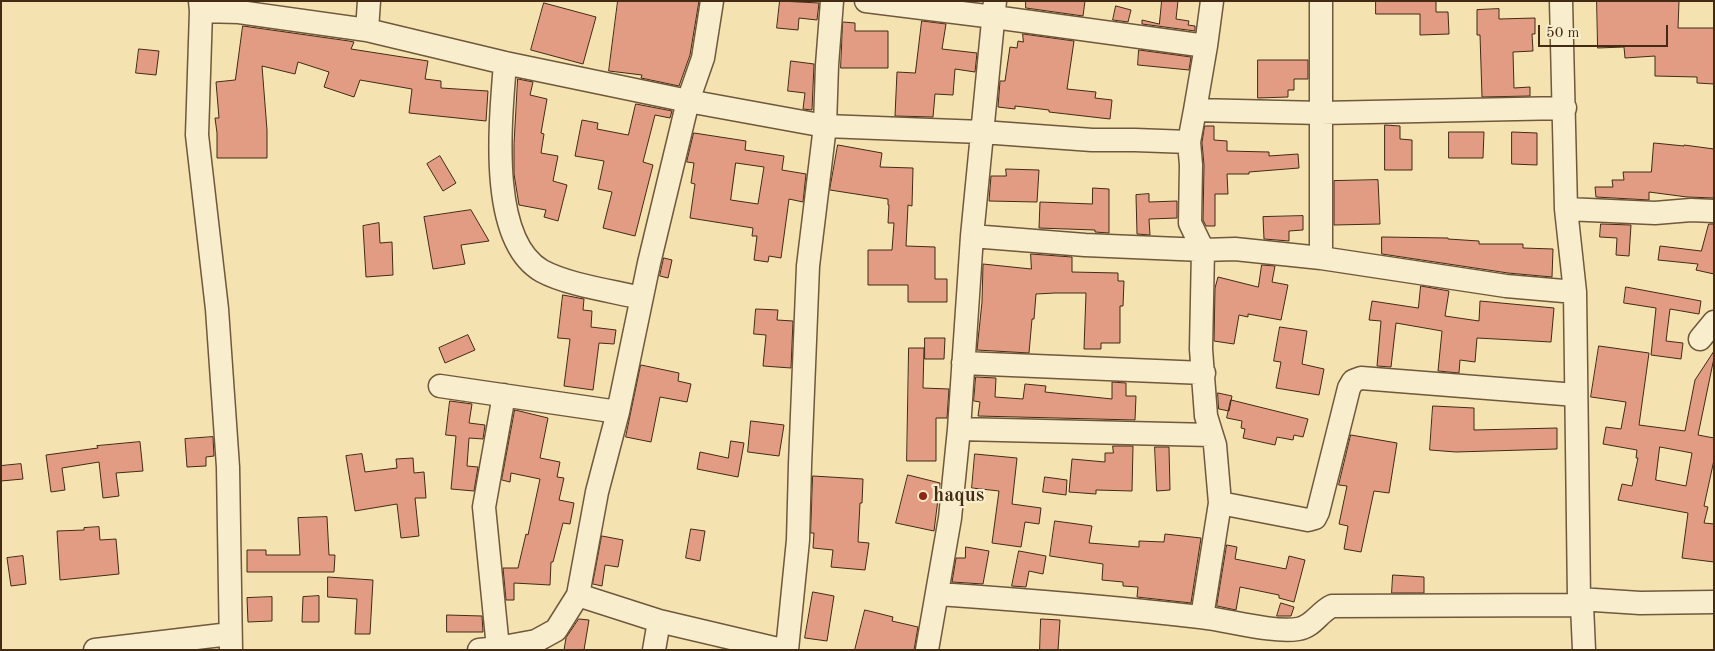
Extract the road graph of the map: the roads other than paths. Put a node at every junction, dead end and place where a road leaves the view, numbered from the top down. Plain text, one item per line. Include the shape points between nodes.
1 (369, 1) edge
2 (712, 1) edge
3 (832, 1) edge
4 (866, 1) edge
5 (1212, 1) edge
6 (1322, 1) edge
7 (1562, 1) edge
8 (201, 6) edge
9 (994, 9) edge
10 (366, 30) junction
11 (1206, 46) junction
12 (505, 63) junction
13 (688, 101) junction
14 (1565, 108) junction
15 (1194, 110) junction
16 (1321, 113) junction
17 (825, 126) junction
18 (982, 132) junction
19 (1190, 142) junction
20 (1566, 209) junction
21 (1714, 212) edge
22 (972, 236) junction
23 (1203, 250) junction
24 (1321, 258) junction
25 (1575, 292) junction
26 (641, 298) junction
27 (1714, 322) edge
28 (1700, 339) dead end
29 (963, 362) junction
30 (1204, 373) junction
31 (440, 386) dead end
32 (504, 395) junction
33 (1576, 395) junction
34 (618, 412) junction
35 (959, 428) junction
36 (1211, 435) junction
37 (1220, 503) junction
38 (578, 594) junction
39 (938, 594) junction
40 (1580, 602) junction
41 (1714, 602) edge
42 (1202, 617) junction
43 (659, 621) junction
44 (231, 642) edge
45 (488, 649) edge
46 (95, 650) edge
47 (654, 650) edge
48 (782, 650) edge
49 (787, 650) edge
50 (928, 650) edge
51 (1584, 650) edge

1 - 10 street
2 - 13 street via 703,58
3 - 17 street
4 - 9 street
5 - 11 street
6 - 16 street
7 - 14 street
8 - 10 street
8 - 44 street via 197,134 217,309 228,467
9 - 11 street
9 - 18 street
10 - 12 street
11 - 15 street
12 - 13 street
12 - 26 street via 500,131 502,174 507,215 516,243 528,261 543,271 572,282
13 - 17 street
13 - 26 street
14 - 16 street
14 - 20 street
15 - 16 street
15 - 19 street
16 - 24 street
17 - 18 street
17 - 49 street via 808,266 798,540
18 - 19 street via 1092,140
18 - 22 street
19 - 23 street via 1190,223
20 - 21 street
20 - 25 street
22 - 23 street
22 - 29 street
23 - 24 street via 1235,249
23 - 30 street via 1201,349
24 - 25 street via 1506,286
25 - 33 street
26 - 34 street
27 - 28 street
29 - 30 street
29 - 35 street
30 - 36 street via 1206,416
31 - 32 street
32 - 34 street
32 - 45 street via 484,507
33 - 37 street via 1361,378 1353,381 1349,388 1315,518 1308,520
33 - 40 street
34 - 38 street via 597,492
35 - 36 street
35 - 39 street
36 - 37 street via 1215,445
37 - 42 street
38 - 43 street
38 - 45 street via 556,630 536,641
39 - 42 street via 1059,602
39 - 50 street
40 - 41 street
40 - 42 street via 1332,606 1313,622 1298,629
40 - 51 street
43 - 47 street
43 - 48 street
44 - 46 street

